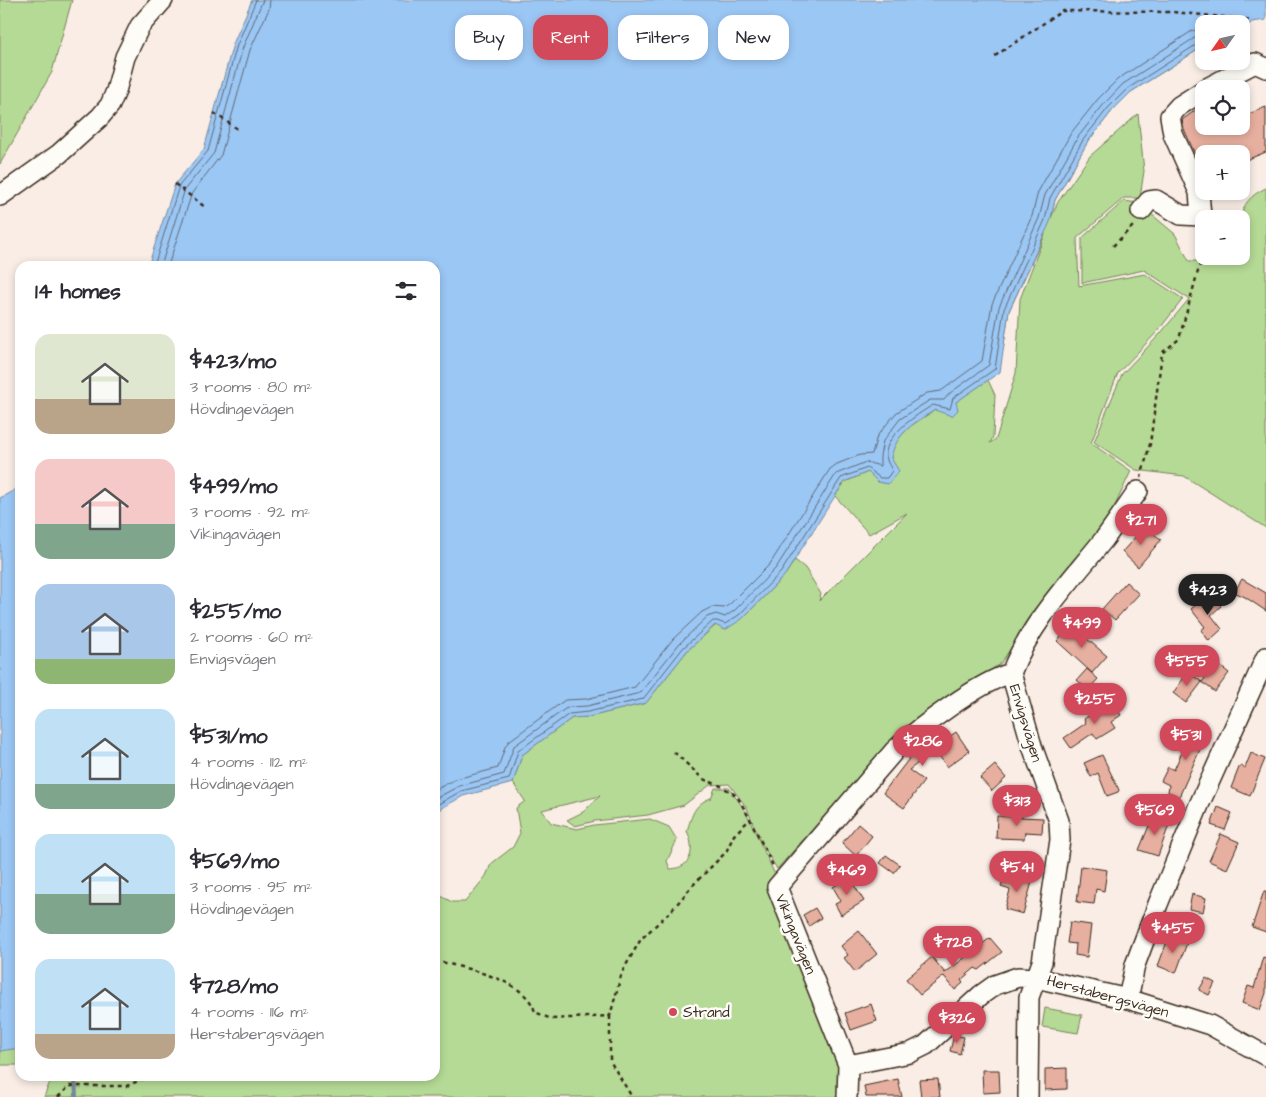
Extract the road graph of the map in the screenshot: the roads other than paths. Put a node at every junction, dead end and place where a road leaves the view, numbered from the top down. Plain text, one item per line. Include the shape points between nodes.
1 (163, 0) edge
2 (1266, 68) edge
3 (1222, 80) edge
4 (1195, 96) edge
5 (0, 196) edge
6 (1141, 211) road end
7 (1138, 491) road end
8 (1266, 657) edge
9 (1011, 673) junction
10 (1036, 978) junction
11 (1128, 999) junction
12 (1266, 1056) edge
13 (848, 1065) junction
14 (847, 1097) edge
15 (1028, 1097) edge

1 - 5 street via 140,26 125,57 110,105 59,154
2 - 3 street via 1255,63
4 - 6 street via 1170,116 1178,148 1199,192 1201,216 1181,215 1156,200 1149,202
7 - 9 street via 1105,538 1056,596 1019,654
8 - 11 street via 1158,904 1135,965
9 - 10 street, Envigsvägen via 1032,746 1059,821 1060,840 1042,962
9 - 13 street, Vikingavägen via 985,684 908,738 777,887
10 - 11 street, Herstabergsvägen
10 - 13 street, Herstabergsvägen via 1018,978 995,985 926,1045 910,1053
10 - 15 street, Envigsvägen via 1029,997
11 - 12 street, Herstabergsvägen via 1210,1025
13 - 14 street, Vikingavägen

